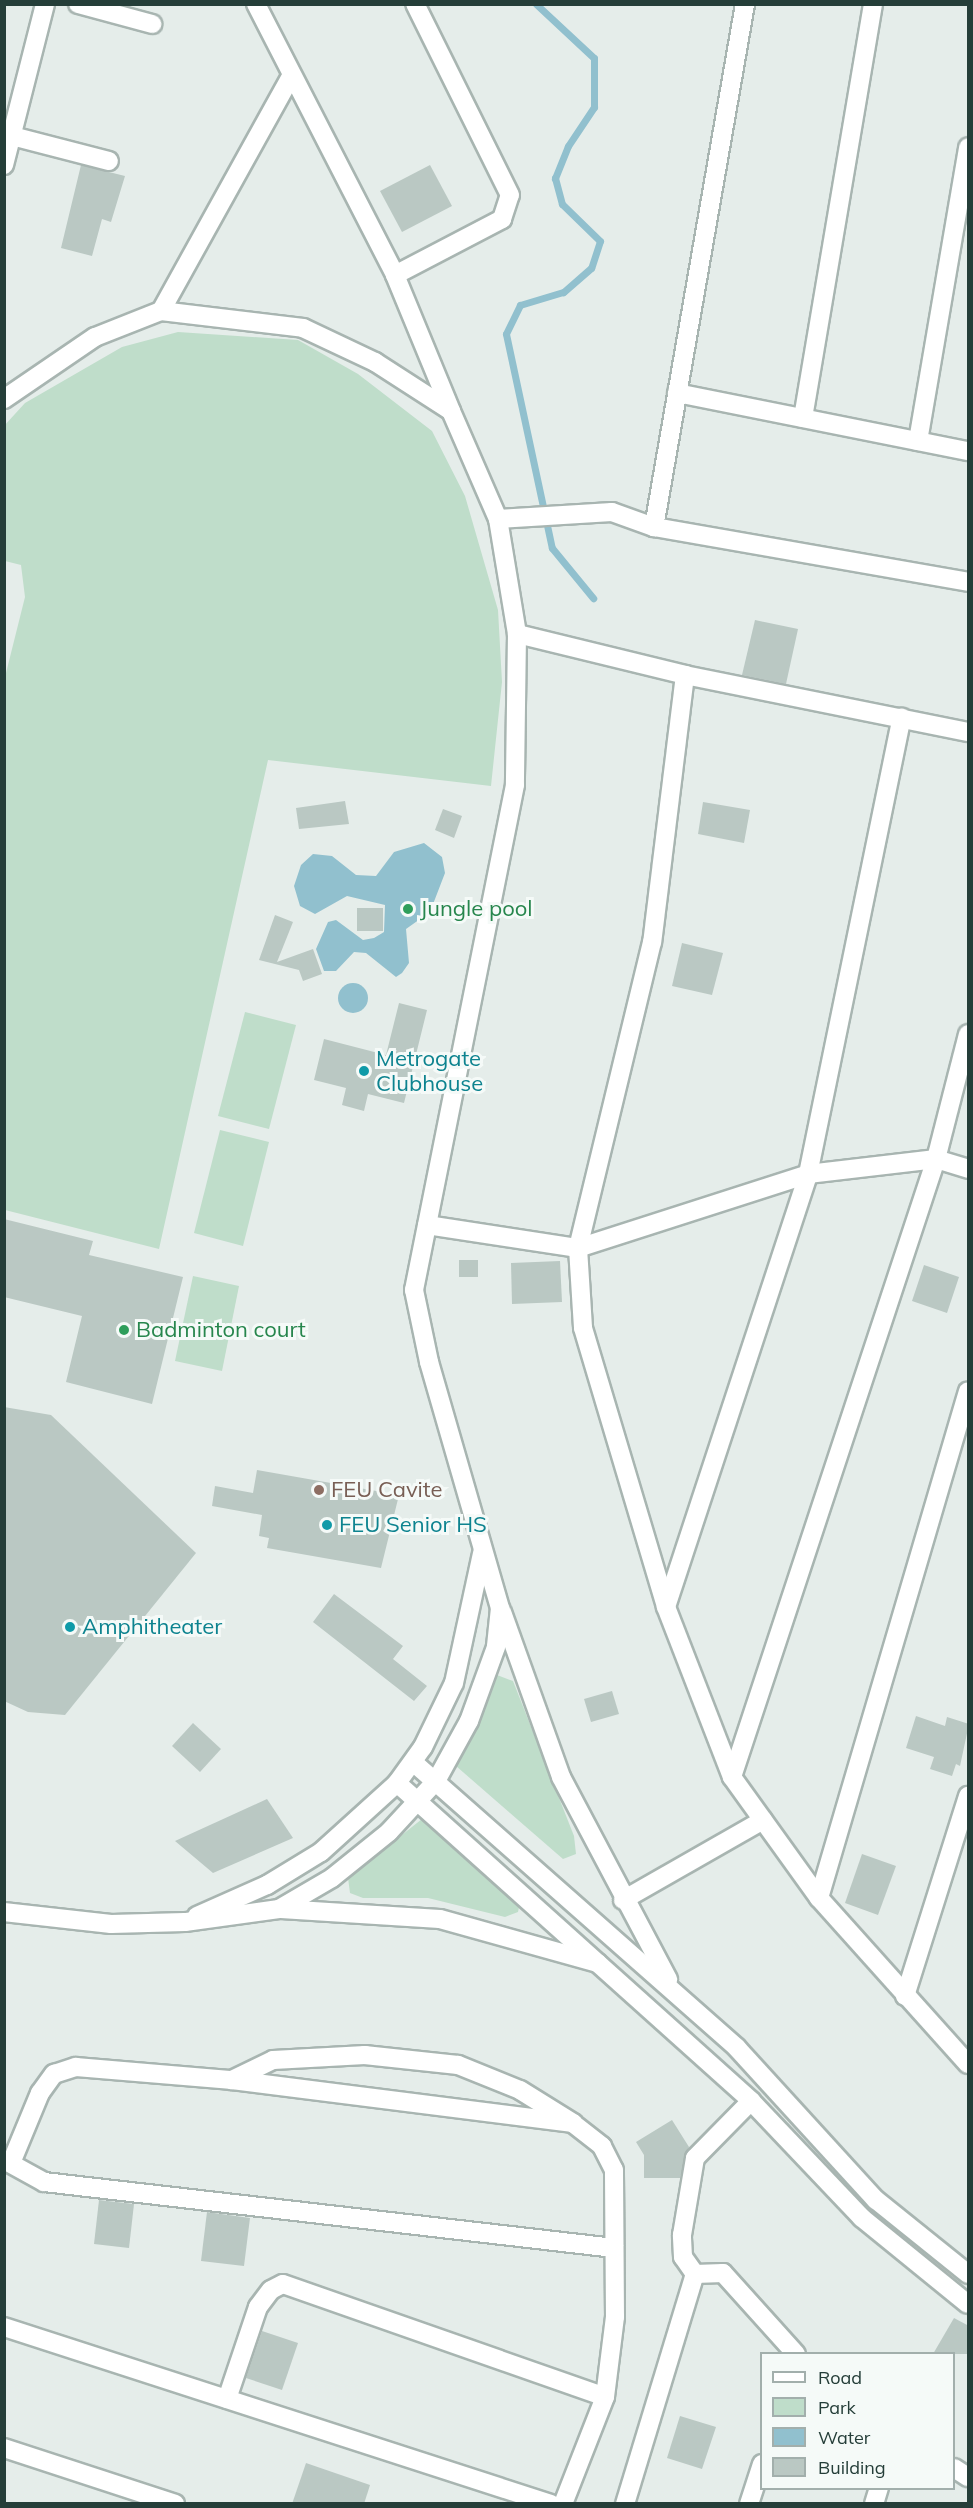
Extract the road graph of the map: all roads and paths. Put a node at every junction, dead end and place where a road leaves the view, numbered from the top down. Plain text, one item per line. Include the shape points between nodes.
1 (45, 4) edge
2 (78, 4) edge
3 (256, 4) edge
4 (416, 4) edge
5 (745, 4) edge
6 (873, 4) edge
7 (152, 24) dead end
8 (291, 76) junction
9 (12, 136) junction
10 (969, 147) edge
11 (109, 161) dead end
12 (4, 165) edge
13 (395, 275) junction
14 (161, 311) junction
15 (677, 393) junction
16 (4, 399) edge
17 (451, 411) junction
18 (803, 418) junction
19 (918, 441) junction
20 (969, 451) edge
21 (498, 519) junction
22 (654, 527) junction
23 (969, 582) edge
24 (517, 634) junction
25 (685, 675) junction
26 (902, 718) junction
27 (969, 732) edge
28 (969, 1034) edge
29 (936, 1159) junction
30 (969, 1169) edge
31 (808, 1174) junction
32 (427, 1225) junction
33 (578, 1248) junction
34 (969, 1391) edge
35 (483, 1548) junction
36 (666, 1607) junction
37 (500, 1608) junction
38 (413, 1762) junction
39 (732, 1777) junction
40 (436, 1781) junction
41 (397, 1783) junction
42 (969, 1796) edge
43 (418, 1802) junction
44 (762, 1820) junction
45 (819, 1898) junction
46 (623, 1900) junction
47 (279, 1909) junction
48 (4, 1912) edge
49 (185, 1922) junction
50 (605, 1965) junction
51 (675, 1991) junction
52 (905, 1996) junction
53 (969, 2064) edge
54 (232, 2080) junction
55 (751, 2101) junction
56 (573, 2123) junction
57 (8, 2162) edge
58 (614, 2248) junction
59 (695, 2274) junction
60 (969, 2274) edge
61 (969, 2304) edge
62 (4, 2327) edge
63 (794, 2352) edge
64 (605, 2397) junction
65 (227, 2399) junction
66 (4, 2448) edge
67 (955, 2469) edge
68 (760, 2470) edge
69 (969, 2477) edge
70 (175, 2504) edge
71 (551, 2504) edge
72 (563, 2504) edge
73 (625, 2504) edge
74 (749, 2504) edge

1 - 9 street
2 - 7 street
3 - 8 street
4 - 13 street via 510,195 502,219
5 - 15 street
6 - 18 street
8 - 13 street
8 - 14 street
9 - 11 street
9 - 12 street
10 - 19 street
13 - 17 street
14 - 16 street via 95,337
14 - 17 street via 303,328 375,362
15 - 18 street
15 - 22 street
17 - 21 street
18 - 19 street
19 - 20 street
21 - 22 street via 612,512
21 - 24 street
22 - 23 street
24 - 25 street
24 - 32 street via 515,785
25 - 26 street
25 - 33 street via 652,942
26 - 27 street
26 - 31 street
28 - 29 street
29 - 30 street
29 - 31 street
29 - 39 street
31 - 33 street
31 - 36 street
32 - 33 street
32 - 35 street via 414,1290 429,1362
33 - 36 street via 583,1328
34 - 45 street
35 - 37 street
35 - 38 street via 454,1683
36 - 39 street
37 - 40 street via 485,1683 470,1721
37 - 46 street via 561,1777
38 - 40 street
38 - 41 street
39 - 44 street
40 - 43 street
40 - 51 street
41 - 43 street
41 - 49 street via 321,1852 267,1885
42 - 52 street
43 - 47 street via 332,1878
43 - 50 street
44 - 45 street
44 - 46 street
45 - 52 street
46 - 51 street
47 - 49 street
47 - 50 street via 440,1919
48 - 49 street via 111,1924
50 - 55 street
51 - 60 street via 737,2048 876,2200
52 - 53 street
54 - 56 street
54 - 56 street via 273,2060 365,2055 458,2065 520,2090
54 - 57 street via 76,2067 54,2074 40,2093
55 - 59 street via 695,2158 682,2235 684,2257
55 - 61 street via 862,2218
56 - 58 street via 602,2146 614,2170
57 - 58 street via 44,2182
58 - 64 street via 615,2317
59 - 63 street via 723,2272
59 - 73 street
62 - 65 street
64 - 65 street via 283,2284 271,2290 258,2307
64 - 72 street
65 - 71 street
66 - 70 street
67 - 69 street
68 - 74 street

